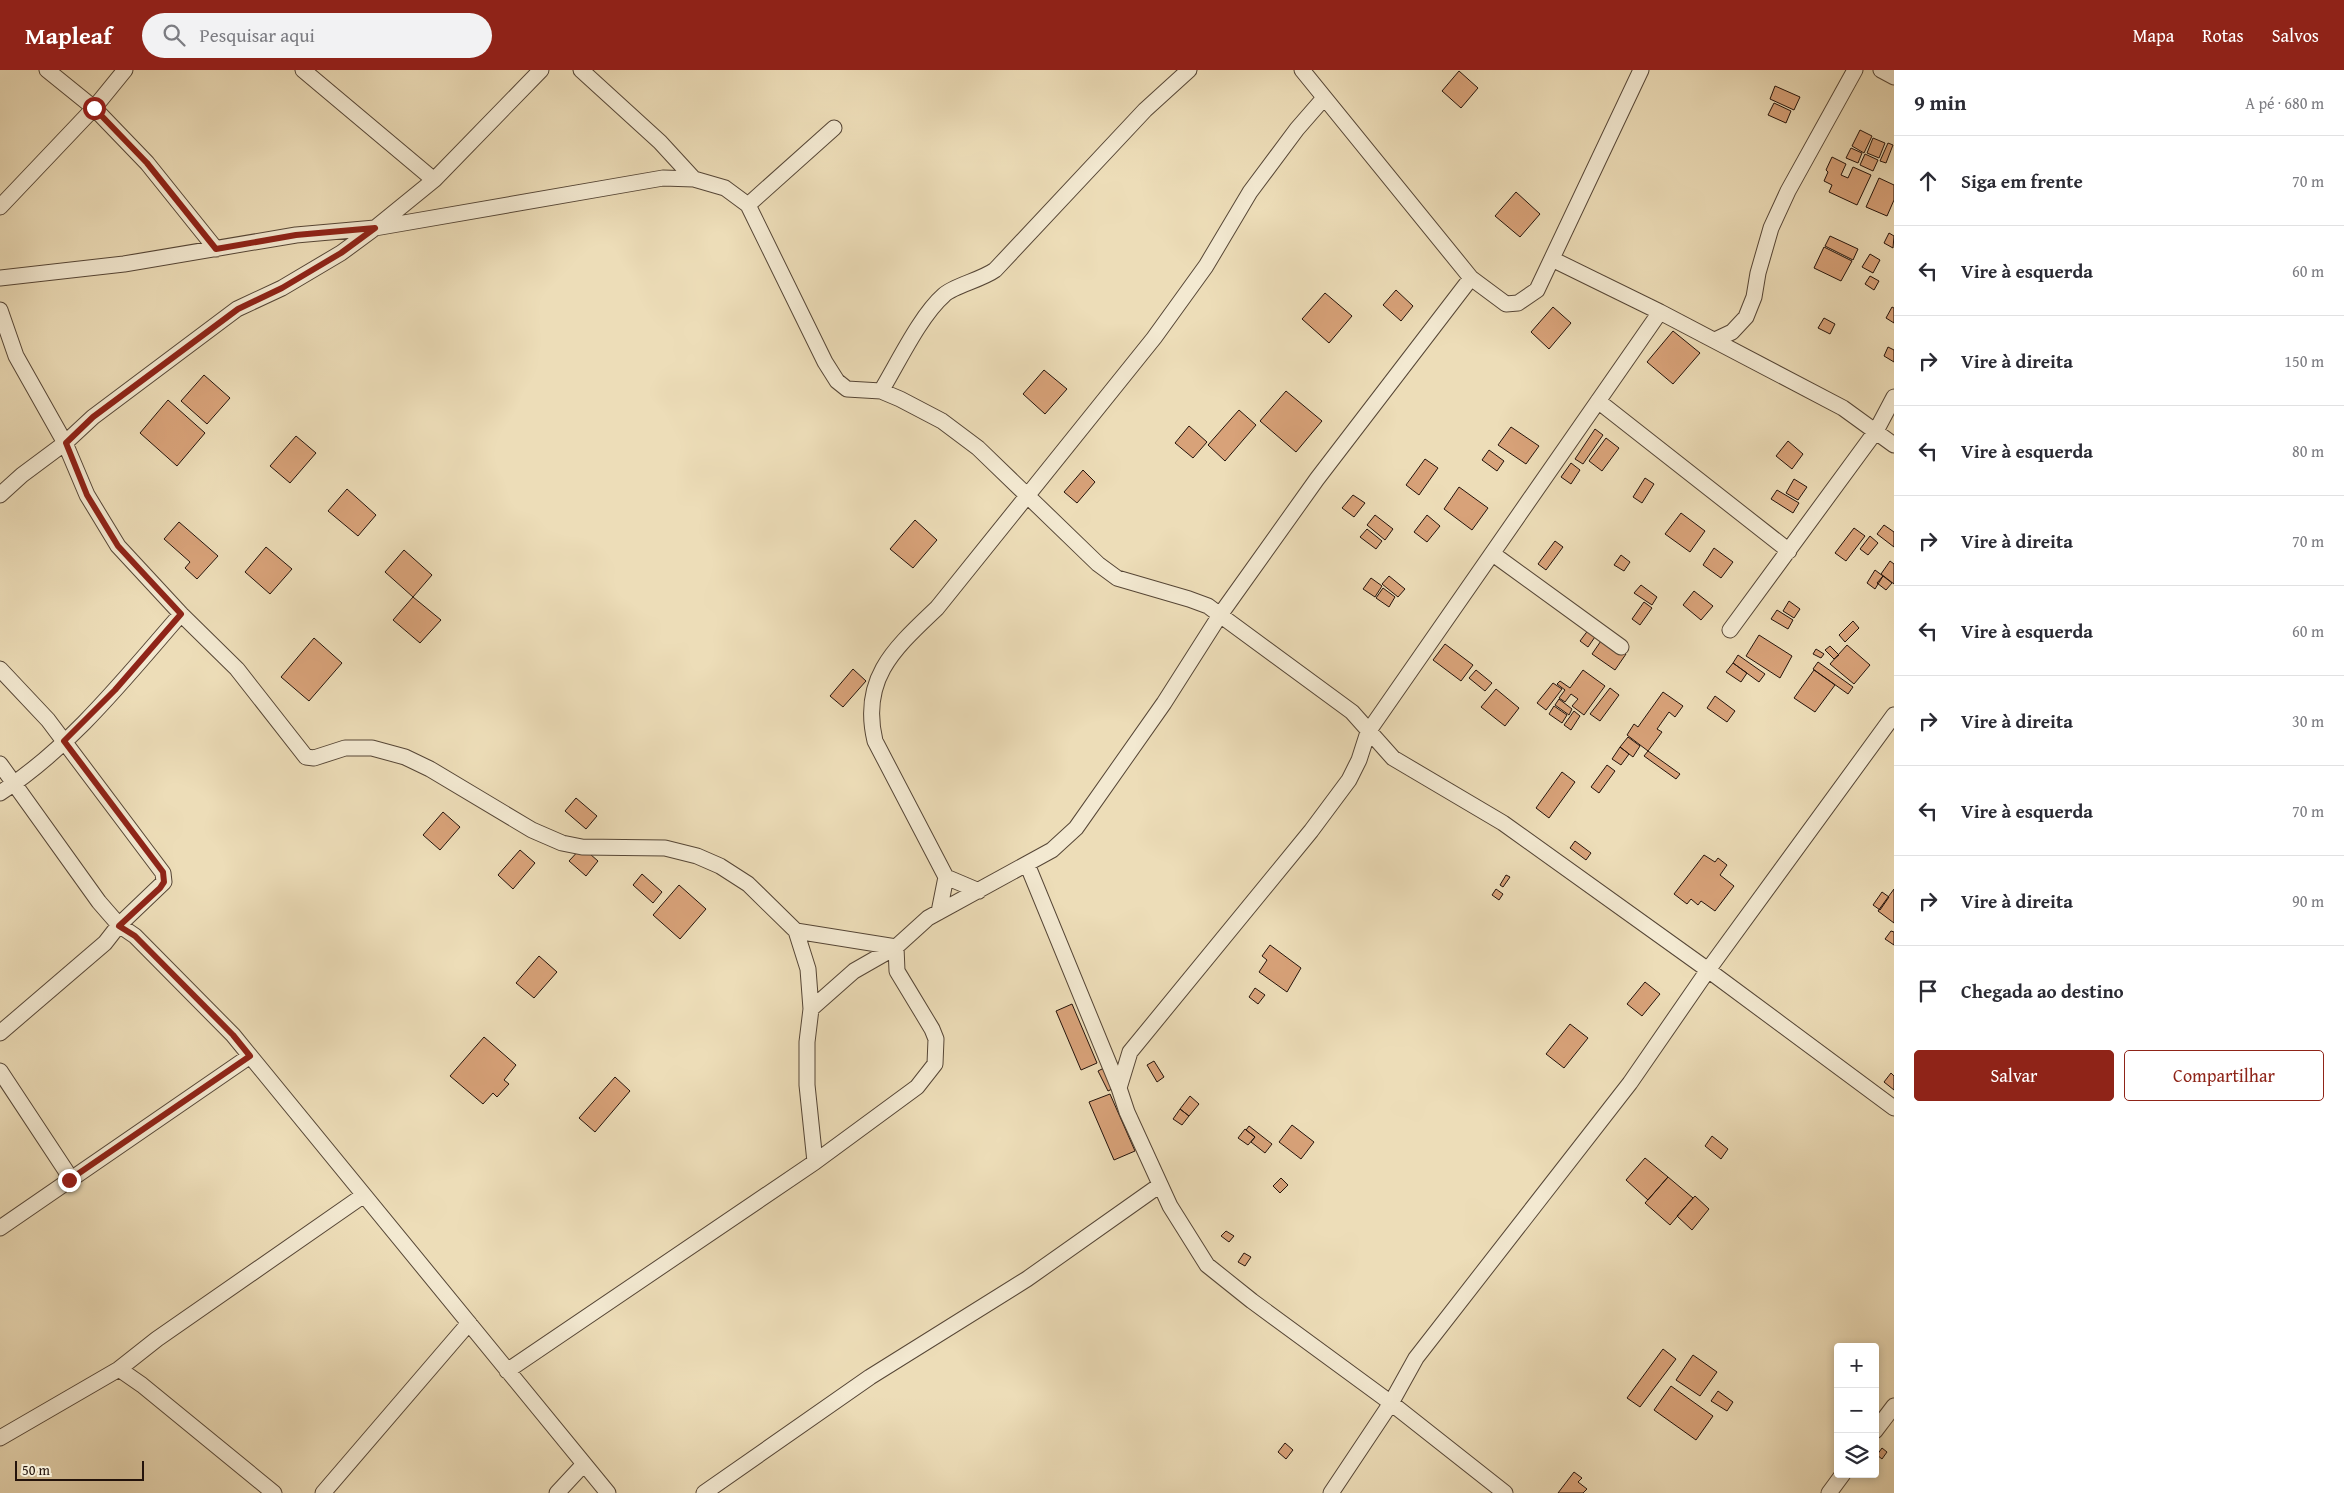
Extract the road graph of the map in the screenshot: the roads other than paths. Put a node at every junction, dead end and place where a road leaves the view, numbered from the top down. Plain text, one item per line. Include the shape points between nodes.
1 (47, 70) edge
2 (124, 70) edge
3 (303, 70) edge
4 (541, 70) edge
5 (581, 70) edge
6 (1189, 70) edge
7 (1302, 70) edge
8 (1641, 70) edge
9 (1855, 70) edge
10 (1881, 70) edge
11 (1894, 77) edge
12 (1324, 98) junction
13 (94, 108) junction
14 (834, 128) dead end
15 (694, 178) junction
16 (434, 180) junction
17 (748, 205) junction
18 (0, 207) edge
19 (375, 228) junction
20 (216, 249) junction
21 (1552, 259) junction
22 (0, 278) edge
23 (1471, 278) junction
24 (0, 310) edge
25 (1660, 312) junction
26 (1715, 340) junction
27 (881, 391) junction
28 (1894, 397) edge
29 (1598, 401) junction
30 (1876, 431) junction
31 (66, 443) junction
32 (1894, 445) edge
33 (1028, 494) junction
34 (0, 495) edge
35 (1789, 551) junction
36 (1493, 554) junction
37 (181, 614) junction
38 (1220, 615) junction
39 (1730, 630) dead end
40 (1621, 647) dead end
41 (0, 669) edge
42 (1894, 715) edge
43 (1368, 732) junction
44 (64, 741) junction
45 (0, 764) edge
46 (14, 784) junction
47 (0, 794) edge
48 (1027, 864) junction
49 (946, 877) junction
50 (978, 890) junction
51 (939, 912) junction
52 (119, 926) junction
53 (796, 931) junction
54 (896, 947) junction
55 (1708, 970) junction
56 (811, 1009) junction
57 (0, 1033) edge
58 (250, 1056) junction
59 (0, 1071) edge
60 (1120, 1088) junction
61 (1894, 1108) edge
62 (815, 1162) junction
63 (69, 1180) junction
64 (1160, 1185) junction
65 (364, 1195) junction
66 (0, 1228) edge
67 (468, 1323) junction
68 (119, 1368) junction
69 (507, 1371) junction
70 (1391, 1403) junction
71 (1894, 1406) edge
72 (1879, 1426) edge
73 (0, 1438) edge
74 (584, 1464) junction
75 (1840, 1478) edge
76 (274, 1493) edge
77 (323, 1493) edge
78 (557, 1493) edge
79 (608, 1493) edge
80 (704, 1493) edge
81 (1331, 1493) edge
82 (1505, 1493) edge
83 (1829, 1493) edge

1 - 13 street
2 - 13 street
3 - 16 street
4 - 16 street
5 - 15 street
6 - 27 street via 1146,110 1023,244 995,270 982,279 945,293 928,313
7 - 12 street
8 - 21 street
9 - 26 street via 1770,228 1754,297 1746,317 1732,332
10 - 11 street
12 - 23 street
12 - 33 street via 1250,192 1206,266 1154,338
13 - 18 street
13 - 20 street via 147,163
14 - 17 street
15 - 17 street via 725,188
15 - 19 street via 663,178
16 - 19 street
17 - 27 street via 825,362 838,381 847,390
19 - 20 street via 296,235
19 - 31 street via 341,253 282,288 238,309 93,417
20 - 22 street via 124,264
21 - 23 street via 1537,290 1518,303 1506,304
21 - 25 street
23 - 38 street via 1317,479
24 - 31 street via 16,356
25 - 26 street
25 - 29 street
26 - 30 street via 1843,408
27 - 33 street via 942,421 995,462
28 - 30 street
29 - 35 street
29 - 36 street
30 - 32 street
30 - 35 street
31 - 34 street
31 - 37 street via 87,495 118,546
33 - 38 street via 1034,504 1117,578 1189,599
33 - 49 street via 937,608 899,643 875,683 871,724 875,741
35 - 39 street
36 - 40 street
36 - 43 street
37 - 44 street via 115,690
37 - 53 street via 237,669 306,757 314,758 345,748 372,748 405,757 430,769 532,830 562,844 665,848 697,856 748,884
38 - 43 street via 1352,712
38 - 48 street via 1164,703 1076,828 1052,850
41 - 44 street
42 - 55 street
43 - 55 street via 1393,758 1503,824
43 - 60 street via 1349,780 1130,1052
44 - 46 street
44 - 52 street via 163,872 164,882 160,888
45 - 46 street
46 - 47 street
46 - 52 street
48 - 50 street
48 - 60 street
49 - 50 street
49 - 51 street
50 - 51 street
51 - 54 street
52 - 57 street via 105,943
52 - 58 street via 135,936
53 - 54 street
53 - 56 street via 808,970
54 - 56 street via 854,971
54 - 62 street via 897,971 936,1040 935,1064 917,1086
55 - 61 street
55 - 70 street via 1630,1083 1422,1350
56 - 62 street via 807,1085
58 - 63 street
58 - 65 street
59 - 63 street
60 - 64 street via 1130,1120
62 - 69 street
63 - 66 street
64 - 70 street via 1207,1265
64 - 80 street via 1027,1279 870,1377
65 - 67 street
65 - 68 street
67 - 69 street
67 - 77 street
68 - 73 street
68 - 76 street
69 - 74 street
70 - 81 street
70 - 82 street
71 - 72 street
74 - 78 street
74 - 79 street
75 - 83 street

